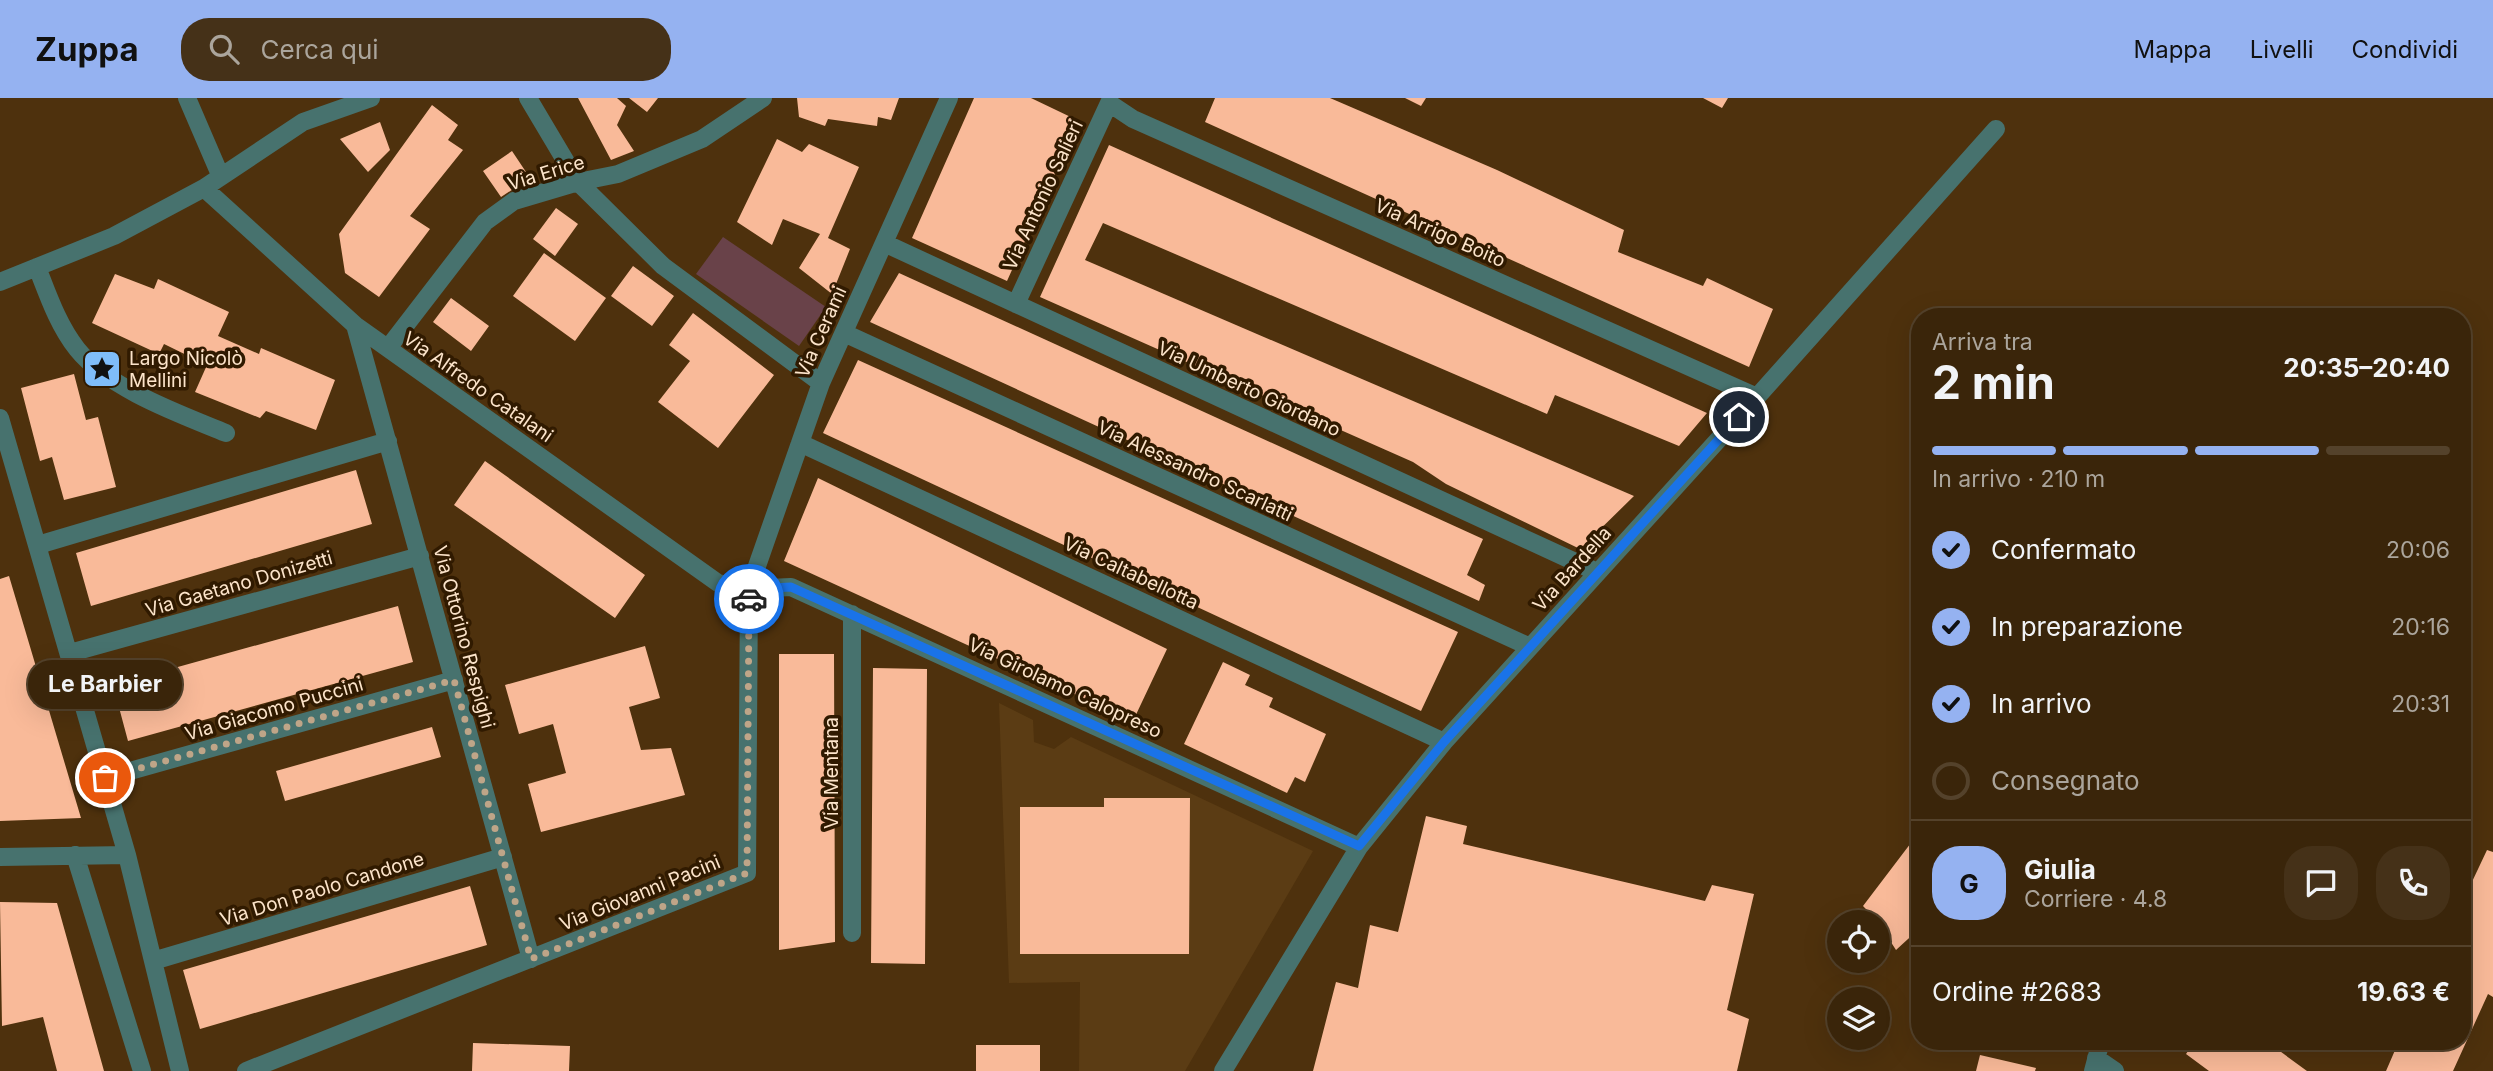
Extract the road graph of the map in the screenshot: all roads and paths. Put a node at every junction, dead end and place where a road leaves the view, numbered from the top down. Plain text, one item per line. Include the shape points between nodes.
1 (187, 98) edge
2 (371, 98) edge
3 (528, 98) edge
4 (764, 98) edge
5 (949, 98) edge
6 (1108, 100) edge
7 (1996, 129) dead end
8 (221, 177) junction
9 (578, 182) junction
10 (204, 188) junction
11 (884, 243) junction
12 (37, 267) junction
13 (0, 282) edge
14 (1016, 304) junction
15 (355, 325) junction
16 (844, 333) junction
17 (388, 348) junction
18 (821, 383) junction
19 (1757, 397) junction
20 (0, 418) edge
21 (226, 433) dead end
22 (388, 441) junction
23 (800, 443) junction
24 (38, 545) junction
25 (420, 556) junction
26 (1597, 572) junction
27 (749, 589) junction
28 (852, 614) junction
29 (1530, 647) junction
30 (70, 653) junction
31 (454, 680) junction
32 (1444, 742) junction
33 (105, 778) junction
34 (1359, 846) junction
35 (75, 855) junction
36 (127, 856) junction
37 (0, 857) edge
38 (503, 857) junction
39 (852, 933) dead end
40 (531, 959) junction
41 (153, 961) junction
42 (2097, 1057) edge
43 (142, 1071) edge
44 (180, 1071) edge
45 (246, 1071) edge
46 (1223, 1071) edge
47 (2115, 1071) edge

1 - 8 street
2 - 8 street via 303,122
3 - 9 street
4 - 9 street, Via Erice via 702,139 618,174
5 - 11 street, Via Cerami
6 - 14 street, Via Antonio Salieri
6 - 19 street, Via Arrigo Boito via 1133,119
7 - 19 street, Via Bardella
8 - 10 street
9 - 17 street, Via Erice via 514,201 485,222
9 - 18 street via 663,266
10 - 12 street via 114,236
10 - 15 street, Via Alfredo Catalani
11 - 14 street, Via Umberto Giordano
11 - 16 street, Via Cerami
12 - 13 street
12 - 21 street via 78,351 103,373 144,398
14 - 26 street, Via Umberto Giordano
15 - 17 street, Via Alfredo Catalani
15 - 22 street, Via Ottorino Respighi
16 - 18 street, Via Cerami
16 - 29 street, Via Alessandro Scarlatti
17 - 27 street, Via Alfredo Catalani via 719,583
18 - 23 street, Via Cerami
19 - 26 street, Via Bardella
20 - 24 street
22 - 24 street
22 - 25 street, Via Ottorino Respighi
23 - 27 street, Via Cerami
23 - 32 street, Via Caltabellotta
24 - 30 street
25 - 30 street, Via Gaetano Donizetti
25 - 31 street, Via Ottorino Respighi
26 - 29 street, Via Bardella
27 - 28 street, Via Girolamo Calopreso via 791,587
27 - 40 street, Via Giovanni Pacini via 747,873
28 - 34 street, Via Girolamo Calopreso
28 - 39 street, Via Mentana
29 - 32 street, Via Bardella
30 - 33 street
31 - 33 street, Via Giacomo Puccini
31 - 38 street, Via Ottorino Respighi
32 - 34 street, Via Bardella
33 - 36 street
34 - 46 street, Via Bardella
35 - 36 street
35 - 37 street
35 - 43 street
36 - 41 street
38 - 40 street, Via Ottorino Respighi
38 - 41 street, Via Don Paolo Candone
40 - 45 street, Via Giovanni Pacini
41 - 44 street
42 - 47 street

